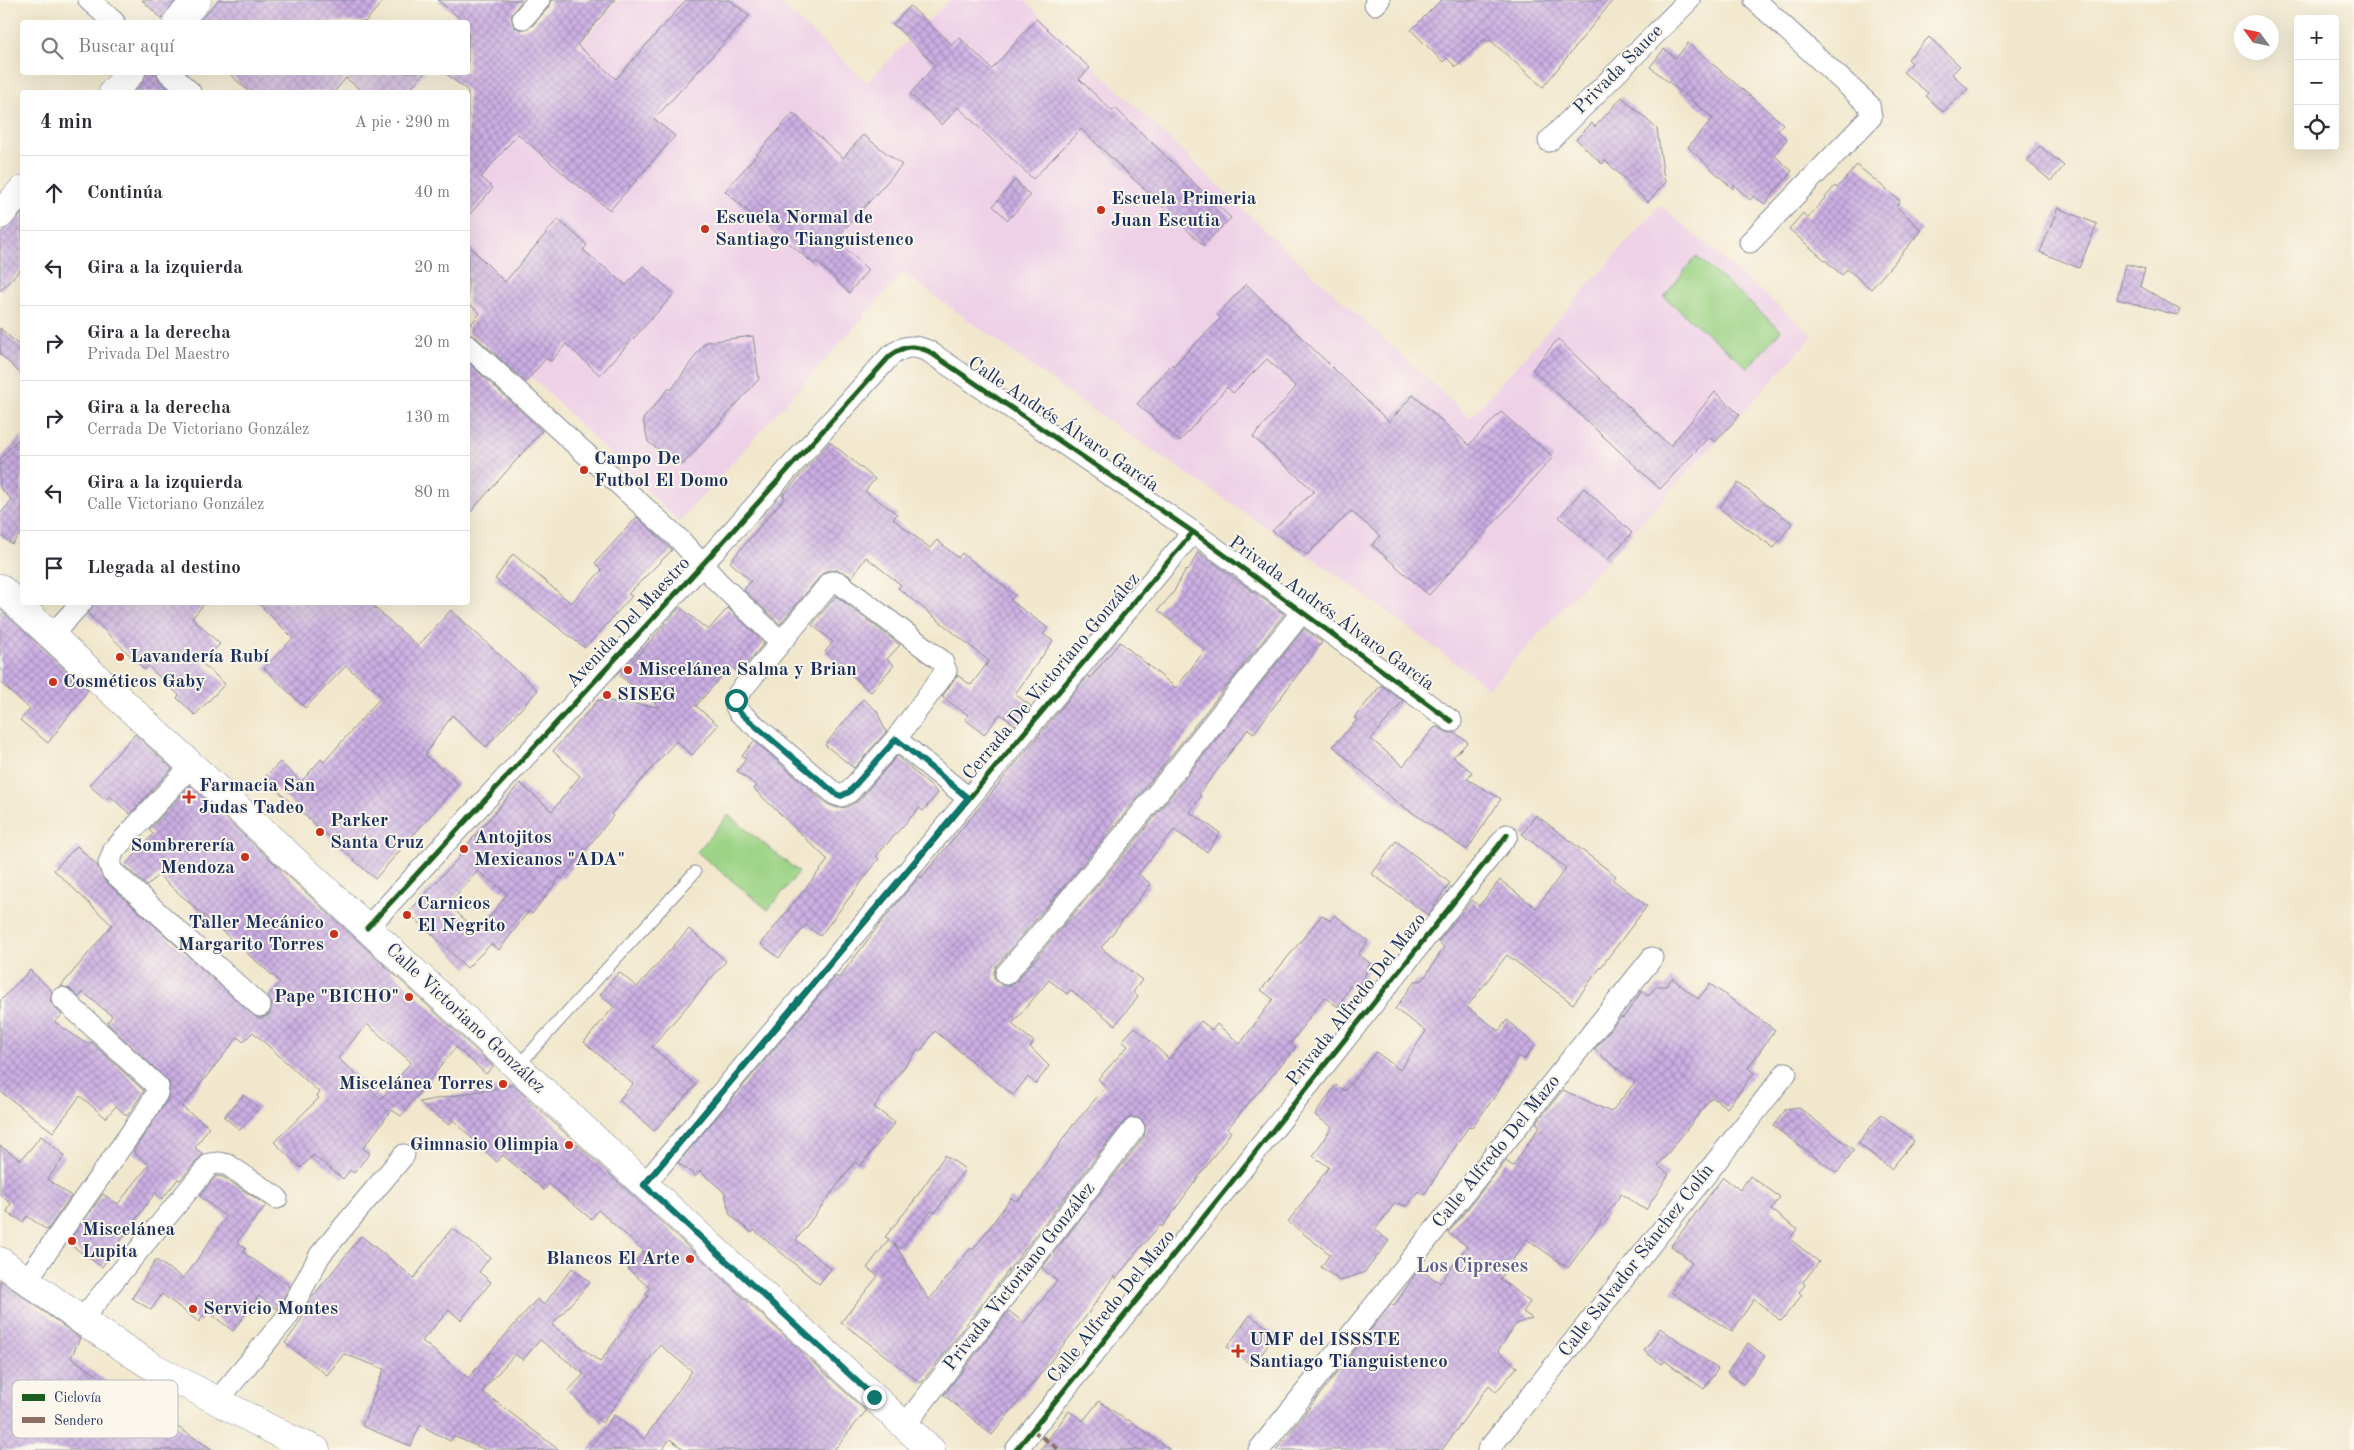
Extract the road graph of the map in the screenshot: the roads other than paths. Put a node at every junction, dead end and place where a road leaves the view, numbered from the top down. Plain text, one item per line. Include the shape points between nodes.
1 (89, 0) edge
2 (197, 0) edge
3 (539, 0) edge
4 (1688, 0) edge
5 (1755, 0) edge
6 (523, 18) dead end
7 (112, 20) edge
8 (179, 20) edge
9 (128, 75) edge
10 (171, 75) edge
11 (115, 90) edge
12 (188, 90) edge
13 (1548, 141) dead end
14 (20, 192) edge
15 (0, 215) edge
16 (1750, 242) dead end
17 (915, 345) joint
18 (470, 348) edge
19 (1193, 532) junction
20 (702, 565) junction
21 (0, 588) edge
22 (79, 605) edge
23 (1302, 612) junction
24 (51, 636) junction
25 (781, 642) junction
26 (1451, 721) dead end
27 (896, 739) junction
28 (191, 766) junction
29 (968, 798) junction
30 (1507, 834) dead end
31 (696, 872) dead end
32 (367, 928) junction
33 (1652, 958) dead end
34 (1006, 974) dead end
35 (62, 998) dead end
36 (260, 1006) dead end
37 (517, 1067) junction
38 (1786, 1073) dead end
39 (1134, 1129) dead end
40 (404, 1155) dead end
41 (1231, 1183) joint
42 (644, 1185) junction
43 (277, 1198) dead end
44 (0, 1261) edge
45 (26, 1281) junction
46 (82, 1320) junction
47 (218, 1400) junction
48 (905, 1425) junction
49 (316, 1450) edge
50 (931, 1450) edge
51 (1016, 1450) edge
52 (1259, 1450) edge
53 (1488, 1450) edge

1 - 7 street
2 - 8 main road
3 - 6 street
4 - 13 street, Privada Sauce
5 - 16 street via 1871,108 1871,117
9 - 11 main road
10 - 12 street
14 - 15 main road
17 - 19 street, Calle Andrés Álvaro García
17 - 20 street, Avenida Del Maestro via 903,347 890,356
18 - 20 street via 680,540
19 - 23 street, Privada Andrés Álvaro García
19 - 29 street, Cerrada De Victoriano González
20 - 25 street
20 - 32 street, Avenida Del Maestro
21 - 24 main road, Calle Victoriano González
22 - 24 street
23 - 26 street, Privada Andrés Álvaro García
23 - 34 street via 1123,836
24 - 28 main road, Calle Victoriano González
25 - 27 street via 738,694 736,706 828,788 836,794 845,795
25 - 27 street via 827,585 834,581 942,661 946,671
27 - 29 street
28 - 32 main road, Calle Victoriano González
28 - 36 street via 114,850 109,863 112,871
29 - 42 street, Cerrada De Victoriano González
30 - 41 street, Privada Alfredo Del Mazo
31 - 37 lane
32 - 37 main road, Calle Victoriano González
33 - 52 street, Calle Alfredo Del Mazo
35 - 45 street via 158,1087 145,1113
37 - 42 main road, Calle Victoriano González
38 - 53 street, Calle Salvador Sánchez Colín
39 - 48 street, Privada Victoriano González
40 - 47 street via 320,1255 287,1317
41 - 51 street, Calle Alfredo Del Mazo
42 - 48 main road, Calle Victoriano González
43 - 46 street via 228,1165 210,1164
44 - 45 main road
45 - 46 main road
46 - 47 main road via 153,1367
47 - 49 main road
48 - 50 main road, Calle Victoriano González

